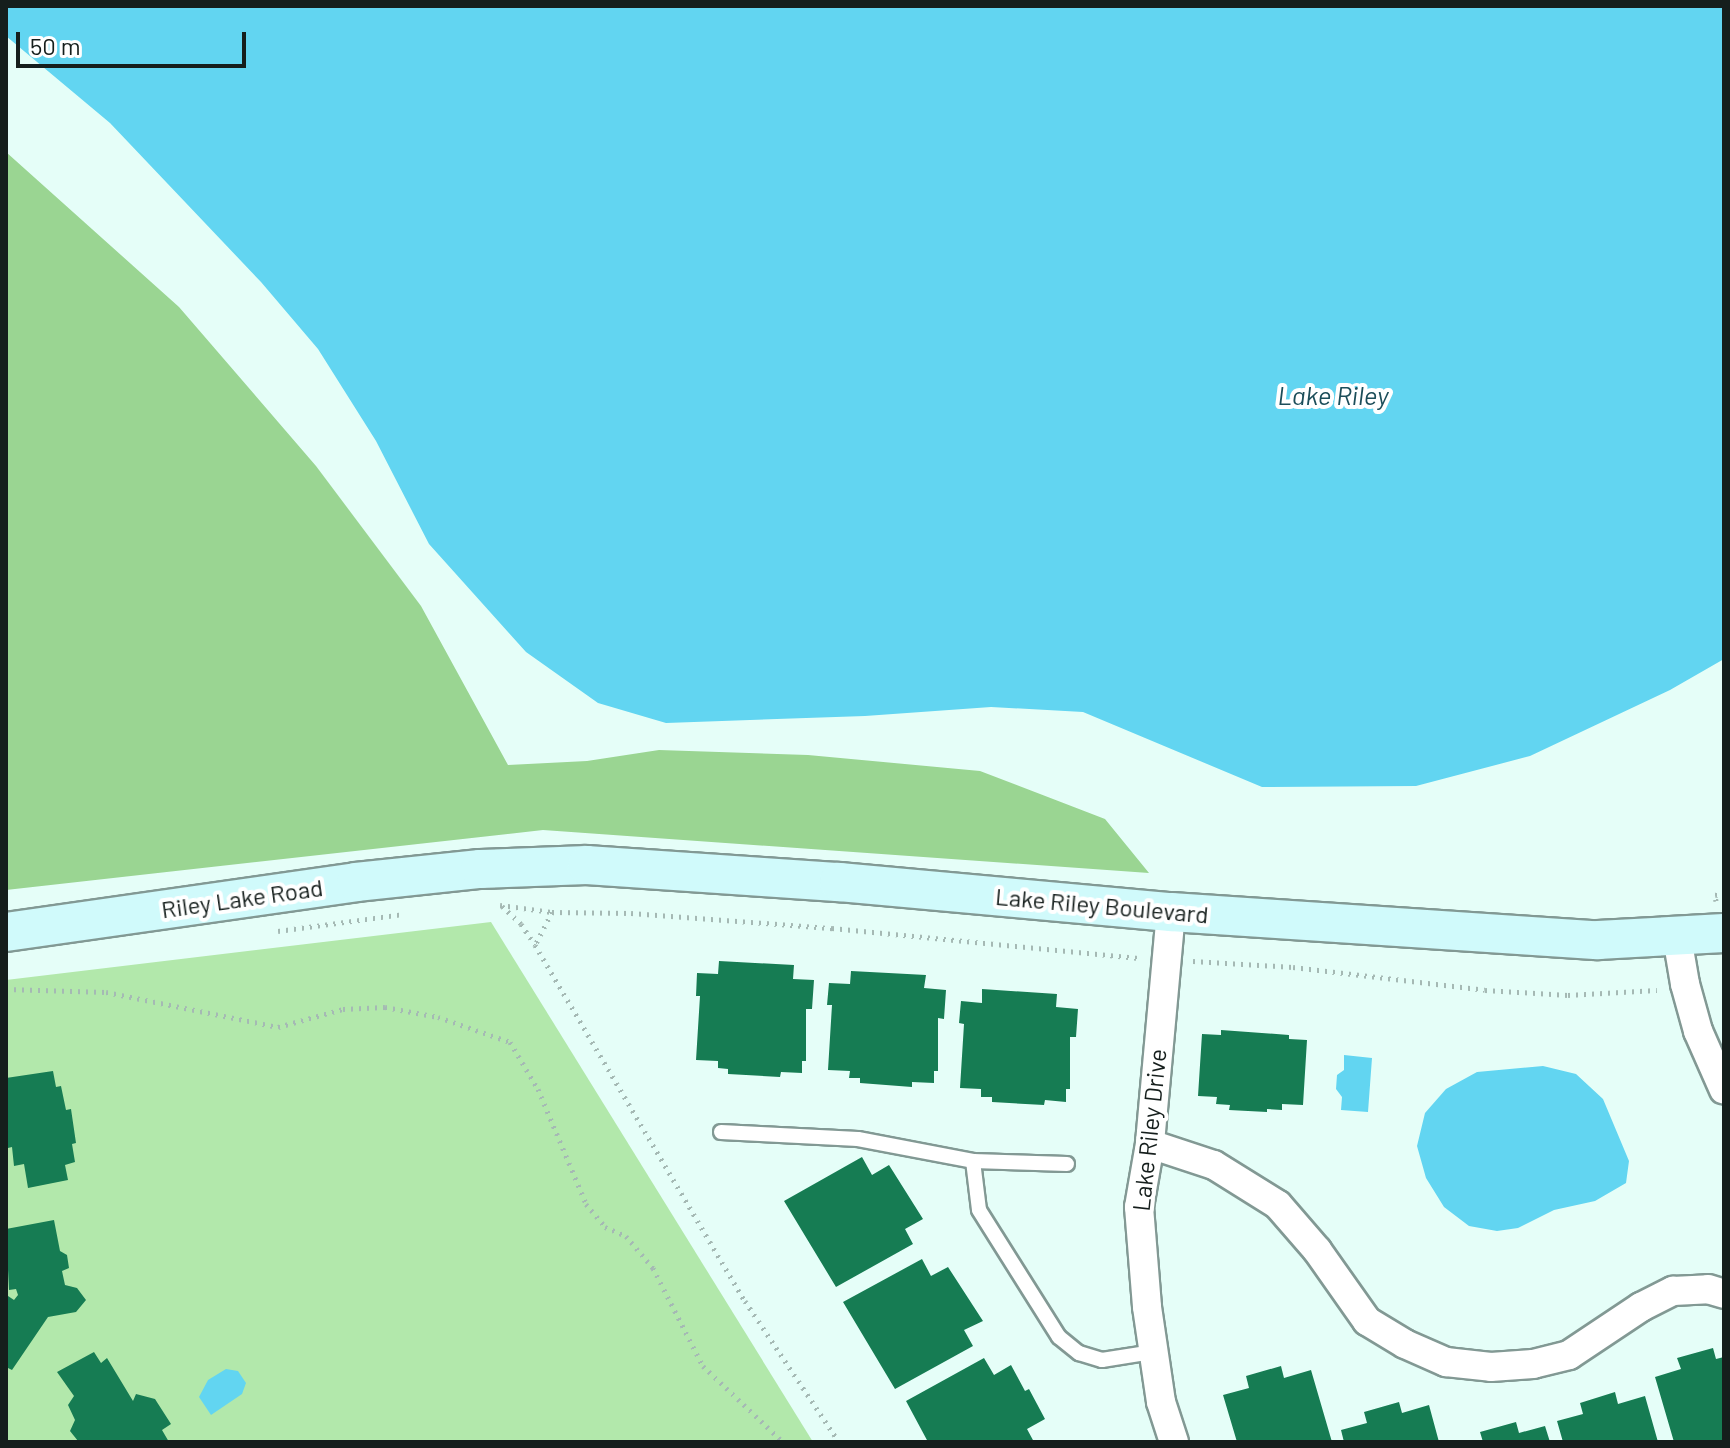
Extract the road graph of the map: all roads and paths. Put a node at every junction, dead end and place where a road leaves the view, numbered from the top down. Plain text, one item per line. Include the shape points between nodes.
1 (484, 887) junction
2 (500, 905) junction
3 (418, 912) dead end
4 (552, 912) junction
5 (1171, 912) junction
6 (6, 932) edge
7 (268, 932) dead end
8 (1724, 933) edge
9 (1677, 937) junction
10 (535, 945) junction
11 (1165, 959) junction
12 (1685, 984) junction
13 (6, 989) edge
14 (1724, 1090) edge
15 (721, 1132) dead end
16 (1150, 1144) junction
17 (973, 1161) junction
18 (1067, 1164) dead end
19 (1724, 1294) edge
20 (1153, 1352) junction
21 (783, 1442) edge
22 (839, 1442) edge
23 (1174, 1442) edge

1 - 2 path
1 - 5 street, Lake Riley Boulevard via 587,865
1 - 6 street, Riley Lake Road via 356,882
2 - 4 path
2 - 10 path
3 - 7 path
4 - 10 path
4 - 11 path via 832,928
5 - 9 street, Lake Riley Boulevard via 1598,940
5 - 11 street, Lake Riley Drive
8 - 9 street, Lake Riley Boulevard
9 - 12 street
10 - 22 path via 745,1301
11 - 12 path via 1568,995 1642,993
11 - 16 street, Lake Riley Drive
12 - 14 street via 1698,1031
13 - 21 path via 106,992 278,1027 343,1009 385,1007 438,1017 510,1042 538,1089 586,1204 605,1227 626,1236 653,1268 703,1366
15 - 17 lane via 858,1139
16 - 19 street via 1214,1165 1278,1205 1367,1321 1446,1362 1491,1367 1557,1358 1673,1291 1708,1289
16 - 20 street, Lake Riley Drive via 1139,1207
17 - 18 lane
17 - 20 lane via 979,1210 1059,1337 1079,1353 1102,1360
20 - 23 street, Lake Riley Drive

